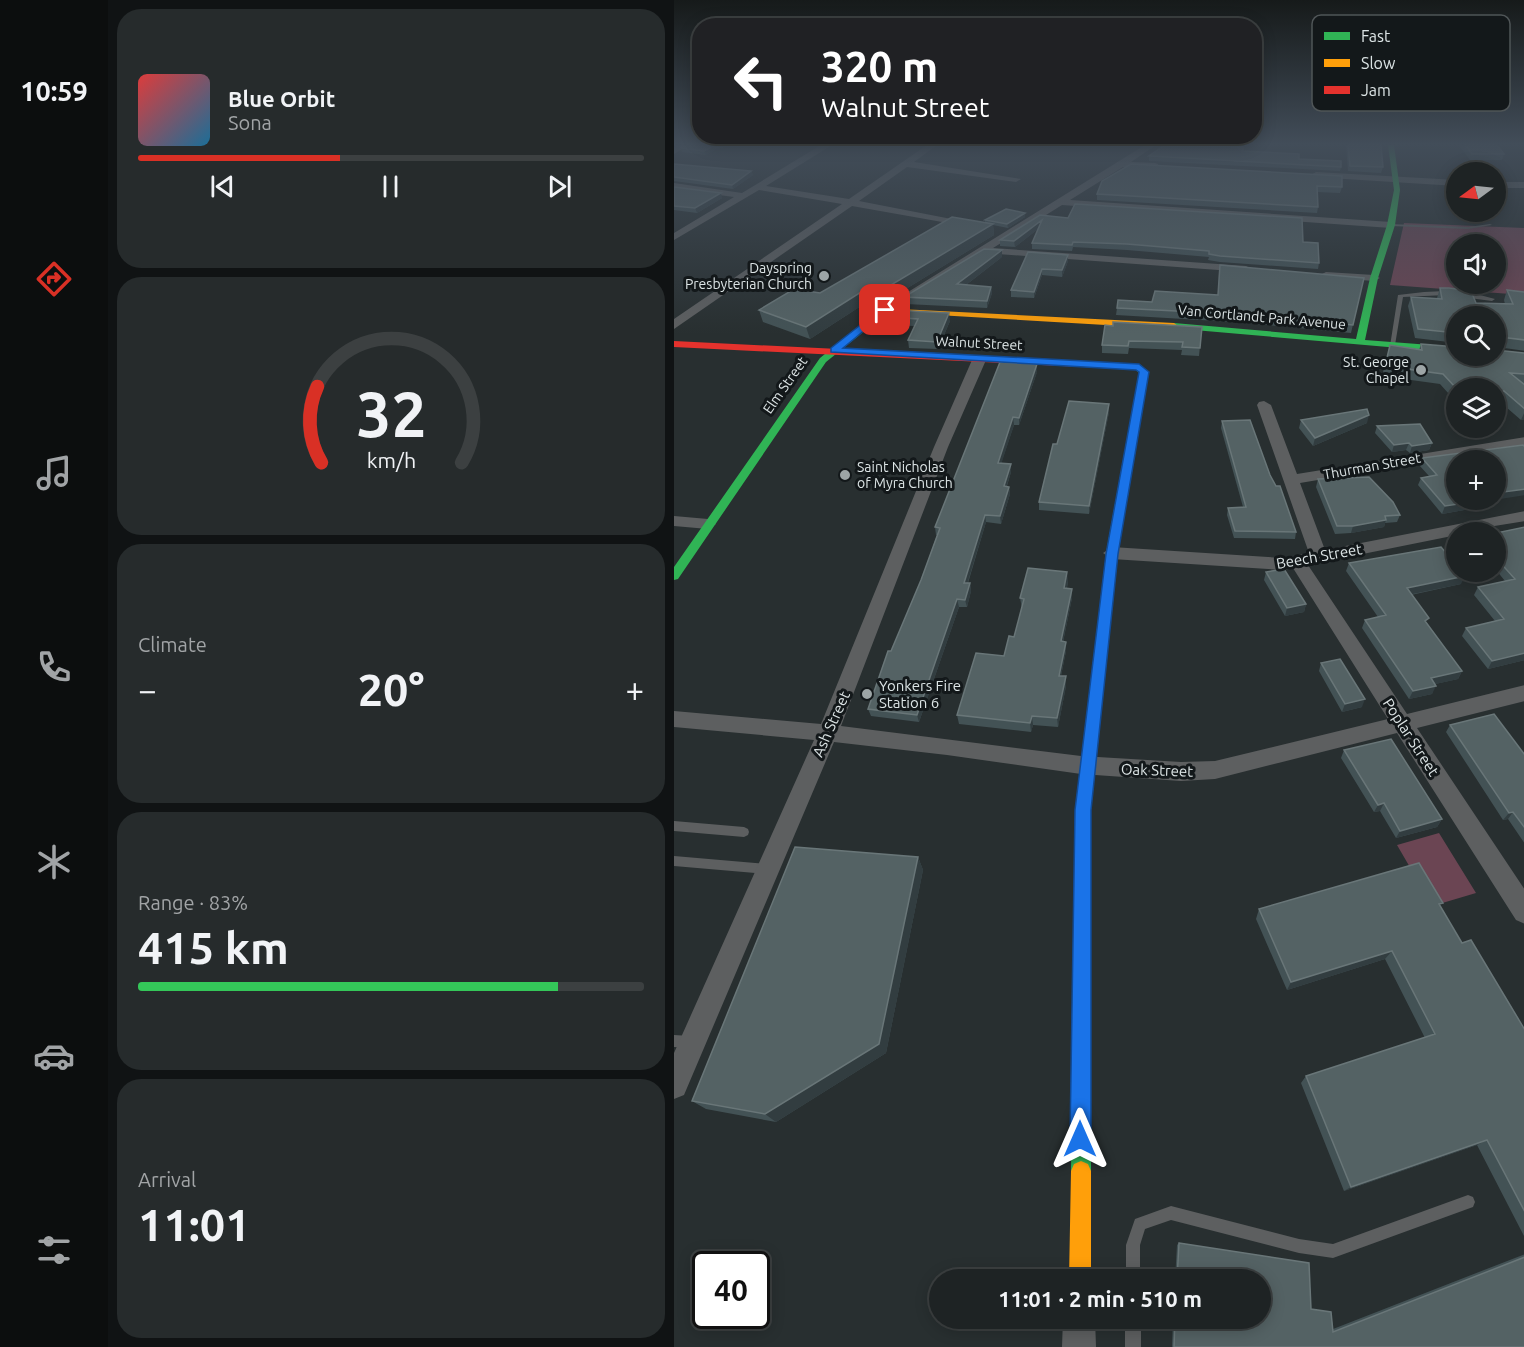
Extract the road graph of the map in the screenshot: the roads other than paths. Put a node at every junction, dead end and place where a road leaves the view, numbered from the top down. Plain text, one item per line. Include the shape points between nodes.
1 (725, 208) edge
2 (842, 208) edge
3 (880, 208) edge
4 (1049, 208) edge
5 (1144, 208) edge
6 (1394, 208) edge
7 (1391, 225) junction
8 (1490, 225) dead end
9 (986, 229) edge
10 (674, 237) edge
11 (981, 250) junction
12 (1260, 270) edge
13 (1317, 274) edge
14 (1374, 278) junction
15 (1492, 299) dead end
16 (885, 310) junction
17 (674, 326) edge
18 (1360, 342) junction
19 (674, 344) edge
20 (1392, 345) junction
21 (1446, 349) edge
22 (834, 350) junction
23 (979, 360) junction
24 (1264, 405) dead end
25 (1524, 441) edge
26 (1291, 480) junction
27 (1524, 516) edge
28 (674, 521) edge
29 (708, 524) junction
30 (1112, 554) junction
31 (1319, 557) junction
32 (1297, 561) junction
33 (674, 576) edge
34 (1524, 693) edge
35 (674, 718) edge
36 (1402, 722) junction
37 (827, 734) junction
38 (1088, 767) junction
39 (674, 826) edge
40 (744, 832) dead end
41 (674, 861) edge
42 (768, 869) junction
43 (1524, 912) edge
44 (683, 1042) edge
45 (674, 1085) edge
46 (1468, 1202) dead end
47 (1079, 1269) edge
48 (1133, 1269) edge
49 (1079, 1329) edge
50 (1133, 1329) edge
51 (1079, 1347) edge
52 (1133, 1347) edge

1 - 10 street
2 - 17 street
3 - 9 street
4 - 11 street, Elm Street via 1003,232
5 - 7 street
6 - 7 street
7 - 8 lane
7 - 14 street
11 - 12 street
11 - 16 street, Elm Street
13 - 14 street
14 - 18 street
15 - 20 lane via 1431,291 1400,296
16 - 18 street, Van Cortlandt Park Avenue via 1235,329
16 - 22 street, Elm Street
18 - 20 street, Van Cortlandt Park Avenue
19 - 22 street, Walnut Street
20 - 21 street, Van Cortlandt Park Avenue
22 - 23 street, Walnut Street
22 - 29 street, Elm Street via 823,360
23 - 30 street, Walnut Street via 1139,367 1144,372
23 - 37 street, Ash Street
24 - 26 street
25 - 26 street, Thurman Street
26 - 31 street
27 - 31 street, Beech Street
28 - 29 street
29 - 33 street, Elm Street
30 - 32 street, Beech Street via 1257,565
30 - 38 street
31 - 32 street, Beech Street
32 - 36 street, Poplar Street
34 - 36 street, Oak Street
35 - 37 street, Oak Street
36 - 38 street, Oak Street via 1215,770
36 - 43 street, Poplar Street
37 - 38 street, Oak Street
37 - 42 street, Ash Street
38 - 47 street via 1083,810
39 - 40 lane
41 - 42 lane
42 - 44 street, Ash Street
44 - 45 street, Ash Street
46 - 48 lane via 1334,1251 1171,1213 1140,1224 1133,1245
49 - 51 street
50 - 52 lane

